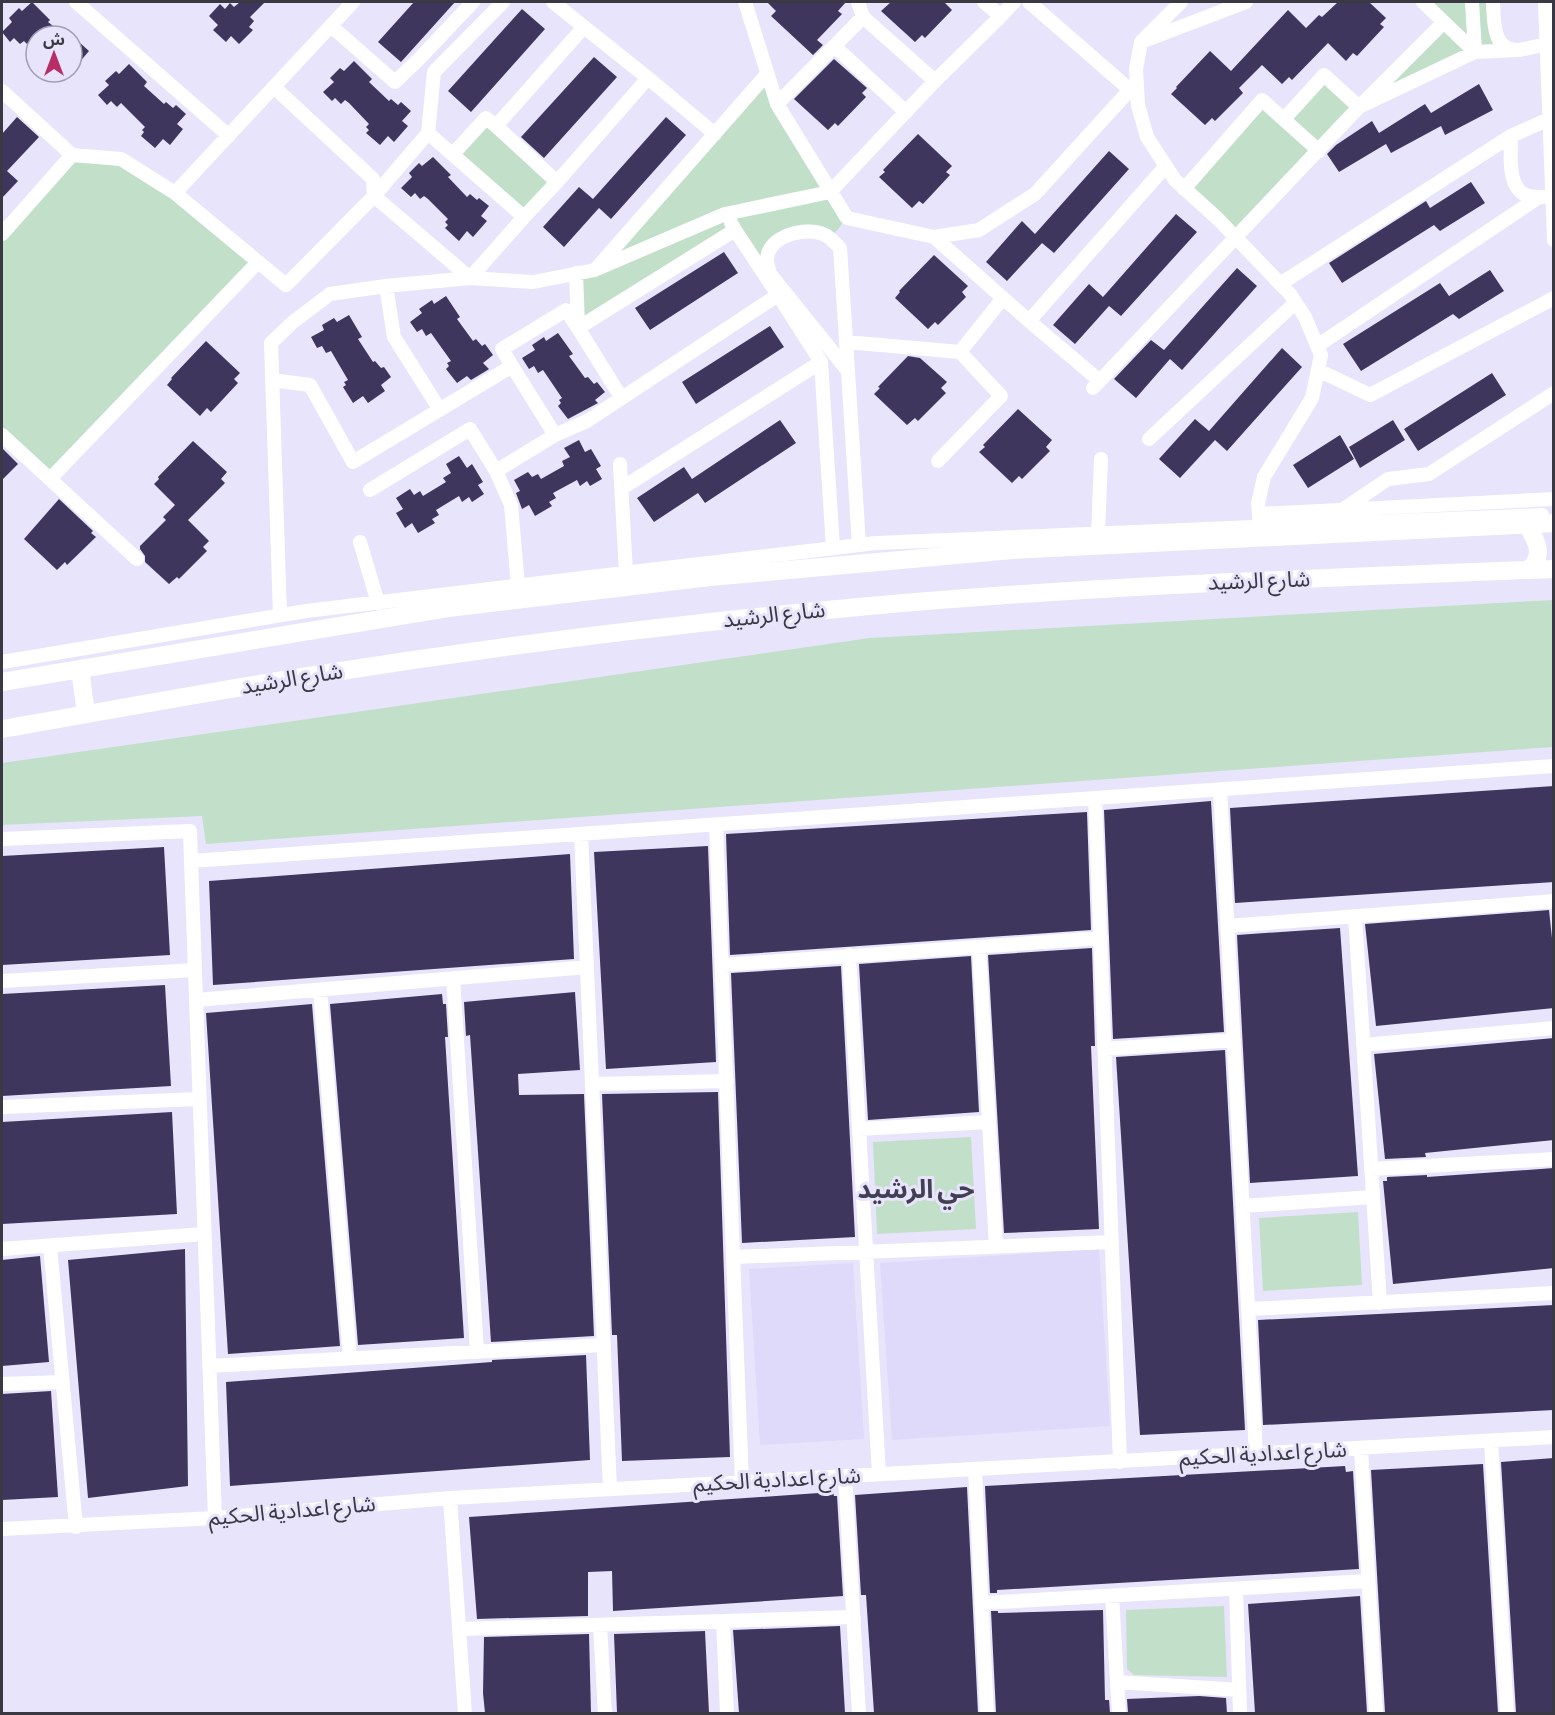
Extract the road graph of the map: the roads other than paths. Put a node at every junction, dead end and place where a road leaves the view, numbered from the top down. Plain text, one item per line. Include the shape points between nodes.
1 (76, 2) edge
2 (353, 2) edge
3 (473, 2) edge
4 (503, 2) edge
5 (552, 2) edge
6 (745, 2) edge
7 (858, 2) edge
8 (984, 2) edge
9 (1014, 2) edge
10 (1029, 2) edge
11 (1181, 2) edge
12 (1246, 2) edge
13 (1423, 2) edge
14 (1472, 2) edge
15 (1493, 2) edge
16 (1545, 2) edge
17 (1000, 16) junction
18 (863, 17) junction
19 (1444, 22) junction
20 (331, 26) junction
21 (584, 27) junction
22 (1141, 42) junction
23 (1546, 45) junction
24 (834, 46) junction
25 (1515, 50) junction
26 (1474, 52) junction
27 (767, 74) junction
28 (648, 78) junction
29 (935, 81) junction
30 (1133, 86) junction
31 (274, 87) junction
32 (2, 93) edge
33 (777, 105) junction
34 (1359, 107) junction
35 (906, 112) junction
36 (1284, 119) junction
37 (1549, 119) junction
38 (496, 126) junction
39 (428, 133) junction
40 (715, 134) junction
41 (229, 136) junction
42 (1510, 136) junction
43 (1319, 151) junction
44 (454, 153) junction
45 (72, 155) junction
46 (1166, 167) junction
47 (557, 182) junction
48 (1184, 189) junction
49 (830, 192) junction
50 (175, 193) junction
51 (374, 196) junction
52 (1545, 197) junction
53 (725, 214) junction
54 (524, 217) junction
55 (847, 218) junction
56 (735, 230) junction
57 (2, 234) edge
58 (934, 237) junction
59 (1236, 238) junction
60 (830, 239) junction
61 (1554, 240) edge
62 (258, 262) junction
63 (595, 270) junction
64 (576, 273) junction
65 (470, 278) junction
66 (1280, 284) junction
67 (386, 286) junction
68 (778, 295) junction
69 (1003, 298) junction
70 (1554, 298) edge
71 (1295, 303) junction
72 (1029, 321) junction
73 (578, 328) junction
74 (846, 342) junction
75 (1317, 346) junction
76 (960, 352) junction
77 (821, 362) junction
78 (512, 366) junction
79 (1318, 370) junction
80 (848, 371) junction
81 (272, 380) junction
82 (1554, 393) edge
83 (621, 397) junction
84 (440, 410) junction
85 (2, 435) edge
86 (555, 435) junction
87 (1149, 439) dead end
88 (1101, 459) dead end
89 (938, 461) dead end
90 (620, 464) dead end
91 (496, 471) junction
92 (50, 479) junction
93 (622, 488) junction
94 (370, 490) dead end
95 (1554, 499) edge
96 (1340, 511) junction
97 (1554, 514) edge
98 (1259, 521) junction
99 (1554, 523) edge
100 (1527, 524) junction
101 (1098, 534) junction
102 (360, 542) dead end
103 (859, 545) junction
104 (832, 548) junction
105 (137, 559) dead end
106 (1554, 569) edge
107 (1528, 570) junction
108 (626, 573) junction
109 (519, 586) junction
110 (378, 603) junction
111 (280, 615) junction
112 (2, 662) edge
113 (80, 669) junction
114 (2, 682) edge
115 (86, 714) junction
116 (2, 729) edge
117 (1554, 766) edge
118 (1220, 790) junction
119 (1095, 798) junction
120 (716, 825) junction
121 (581, 834) junction
122 (2, 839) edge
123 (191, 861) junction
124 (1554, 901) edge
125 (1355, 916) junction
126 (1228, 926) junction
127 (1101, 938) junction
128 (979, 947) junction
129 (849, 956) junction
130 (722, 964) junction
131 (587, 967) junction
132 (195, 970) junction
133 (453, 978) junction
134 (2, 981) edge
135 (320, 990) junction
136 (196, 1000) junction
137 (1554, 1029) edge
138 (1234, 1040) junction
139 (1364, 1046) junction
140 (1105, 1049) junction
141 (727, 1081) junction
142 (592, 1084) junction
143 (199, 1099) junction
144 (2, 1107) edge
145 (989, 1122) junction
146 (859, 1129) junction
147 (1554, 1159) edge
148 (1371, 1169) junction
149 (1374, 1197) junction
150 (1243, 1206) junction
151 (204, 1234) junction
152 (1112, 1242) junction
153 (50, 1246) junction
154 (996, 1247) junction
155 (2, 1249) edge
156 (866, 1252) junction
157 (734, 1257) junction
158 (1554, 1293) edge
159 (1380, 1303) junction
160 (1250, 1310) junction
161 (604, 1345) junction
162 (477, 1351) junction
163 (350, 1358) junction
164 (209, 1366) junction
165 (62, 1382) junction
166 (2, 1384) edge
167 (1554, 1437) edge
168 (1491, 1440) junction
169 (1361, 1448) junction
170 (1257, 1454) junction
171 (1120, 1462) junction
172 (975, 1470) junction
173 (879, 1474) junction
174 (845, 1476) junction
175 (742, 1482) junction
176 (610, 1489) junction
177 (450, 1498) junction
178 (215, 1518) junction
179 (76, 1527) junction
180 (2, 1529) edge
181 (1368, 1581) junction
182 (1236, 1589) junction
183 (1112, 1596) junction
184 (981, 1603) junction
185 (854, 1617) junction
186 (723, 1621) junction
187 (600, 1625) junction
188 (459, 1629) junction
189 (1117, 1682) junction
190 (1239, 1690) junction
191 (465, 1713) edge
192 (605, 1713) edge
193 (728, 1713) edge
194 (859, 1713) edge
195 (987, 1713) edge
196 (1119, 1713) edge
197 (1240, 1713) edge
198 (1376, 1713) edge
199 (1508, 1713) edge

1 - 41 street
2 - 20 street
3 - 20 street via 395,82
4 - 39 street via 434,72
5 - 21 street
6 - 27 street
7 - 18 street
8 - 17 street
9 - 17 street
10 - 30 street
11 - 22 street
12 - 22 street
13 - 19 street
14 - 26 street
15 - 25 street via 1494,31 1502,44
16 - 23 street
17 - 29 street
18 - 24 street
18 - 29 street
19 - 26 street
19 - 34 street
20 - 31 street
21 - 28 street
21 - 38 street
22 - 30 street
23 - 25 street
23 - 37 street
24 - 33 street
24 - 35 street
25 - 26 street
26 - 34 street
27 - 33 street
27 - 40 street
28 - 40 street
28 - 47 street
29 - 35 street
30 - 46 street via 1147,137
30 - 58 street via 1035,194 979,230
31 - 41 street
31 - 51 street via 373,179
32 - 45 street
33 - 49 street
34 - 36 street via 1324,75
34 - 43 street
35 - 49 street
36 - 43 street
36 - 48 street via 1262,100
37 - 42 street
37 - 52 street
38 - 44 street via 486,118
38 - 47 street
39 - 44 street
39 - 51 street
40 - 63 street
41 - 50 street
42 - 52 street via 1516,188 1526,195
42 - 66 street
43 - 59 street
44 - 54 street
45 - 50 street via 121,159
45 - 57 street
46 - 48 street
46 - 72 street
47 - 54 street
48 - 59 street
49 - 53 street
49 - 55 street
50 - 62 street
51 - 62 street via 286,285
51 - 65 street
52 - 61 street
52 - 75 street
53 - 56 street
53 - 63 street
54 - 65 street
55 - 58 street
55 - 60 street
56 - 68 street
56 - 73 street
58 - 69 street
59 - 66 street
59 - 72 street via 1097,384
60 - 74 street via 840,248
60 - 80 street via 802,231 787,235 772,246 766,259 770,274
62 - 92 street
63 - 64 street
64 - 65 street via 533,282
64 - 73 street
65 - 67 street
66 - 71 street
67 - 81 street via 330,294 293,322 271,343
67 - 84 street via 394,337
68 - 77 street
68 - 83 street
69 - 72 street
69 - 76 street
70 - 79 street via 1370,395
71 - 75 street
71 - 87 street
73 - 78 street via 566,310 502,349
73 - 83 street
74 - 76 street
74 - 80 street
75 - 79 street via 1321,356
76 - 89 street via 1001,396
77 - 93 street
77 - 104 street
78 - 84 street
78 - 86 street
79 - 98 street via 1312,398 1264,477 1258,503
80 - 103 street
81 - 84 street via 310,385 353,462
81 - 111 street
82 - 96 street via 1429,474 1388,479
83 - 86 street via 587,421
85 - 92 street
86 - 91 street
88 - 101 street
90 - 93 street
91 - 94 street via 470,429
91 - 109 street via 511,505
92 - 105 street
93 - 108 street
95 - 96 street
96 - 98 street
97 - 98 street
98 - 101 street
99 - 100 street, شارع الرشيد
100 - 107 street via 1539,549
100 - 113 street, شارع الرشيد via 1012,550 710,577 448,608
101 - 103 street
102 - 110 street
103 - 104 street
104 - 108 street
106 - 107 street, شارع الرشيد
107 - 115 street, شارع الرشيد via 1125,588 839,608 455,654
108 - 109 street
109 - 110 street
110 - 111 street
111 - 112 street
113 - 114 street, شارع الرشيد
113 - 115 street
115 - 116 street, شارع الرشيد
117 - 118 street
118 - 119 street
118 - 126 street
119 - 120 street
119 - 127 street
120 - 121 street
120 - 130 street
121 - 123 street
121 - 131 street
122 - 123 street via 190,831
123 - 132 street
124 - 125 street
125 - 126 street
125 - 139 street
126 - 138 street
127 - 128 street
127 - 140 street
128 - 129 street
128 - 145 street
129 - 130 street
129 - 146 street
130 - 141 street
131 - 133 street
131 - 142 street
132 - 134 street
132 - 136 street
133 - 135 street
133 - 162 street
135 - 136 street
135 - 163 street
136 - 143 street
137 - 139 street
138 - 140 street
138 - 150 street
139 - 148 street
140 - 152 street
141 - 142 street
141 - 157 street
142 - 161 street
143 - 144 street
143 - 151 street
145 - 146 street
145 - 154 street
146 - 156 street
147 - 148 street
148 - 149 street
149 - 150 street
149 - 159 street
150 - 160 street
151 - 153 street
151 - 164 street
152 - 154 street
152 - 171 street
153 - 155 street
153 - 165 street
154 - 156 street
156 - 157 street
156 - 173 street
157 - 175 street
158 - 159 street
159 - 160 street
160 - 170 street
161 - 162 street
161 - 176 street
162 - 163 street
163 - 164 street
164 - 178 street
165 - 166 street
165 - 179 street
167 - 168 street, شارع اعدادية الحكيم
168 - 169 street, شارع اعدادية الحكيم
168 - 199 street
169 - 170 street, شارع اعدادية الحكيم
169 - 181 street
170 - 171 street, شارع اعدادية الحكيم
171 - 172 street, شارع اعدادية الحكيم
172 - 173 street, شارع اعدادية الحكيم
172 - 184 street
173 - 174 street, شارع اعدادية الحكيم
174 - 175 street, شارع اعدادية الحكيم
174 - 185 street
175 - 176 street, شارع اعدادية الحكيم
176 - 177 street, شارع اعدادية الحكيم
177 - 178 street, شارع اعدادية الحكيم
177 - 188 street
178 - 179 street, شارع اعدادية الحكيم
179 - 180 street, شارع اعدادية الحكيم
181 - 182 street
181 - 198 street
182 - 183 street
182 - 190 street
183 - 184 street
183 - 189 street
184 - 195 street
185 - 186 street
185 - 194 street
186 - 187 street
186 - 193 street
187 - 188 street
187 - 192 street
188 - 191 street
189 - 190 street
189 - 196 street
190 - 197 street

